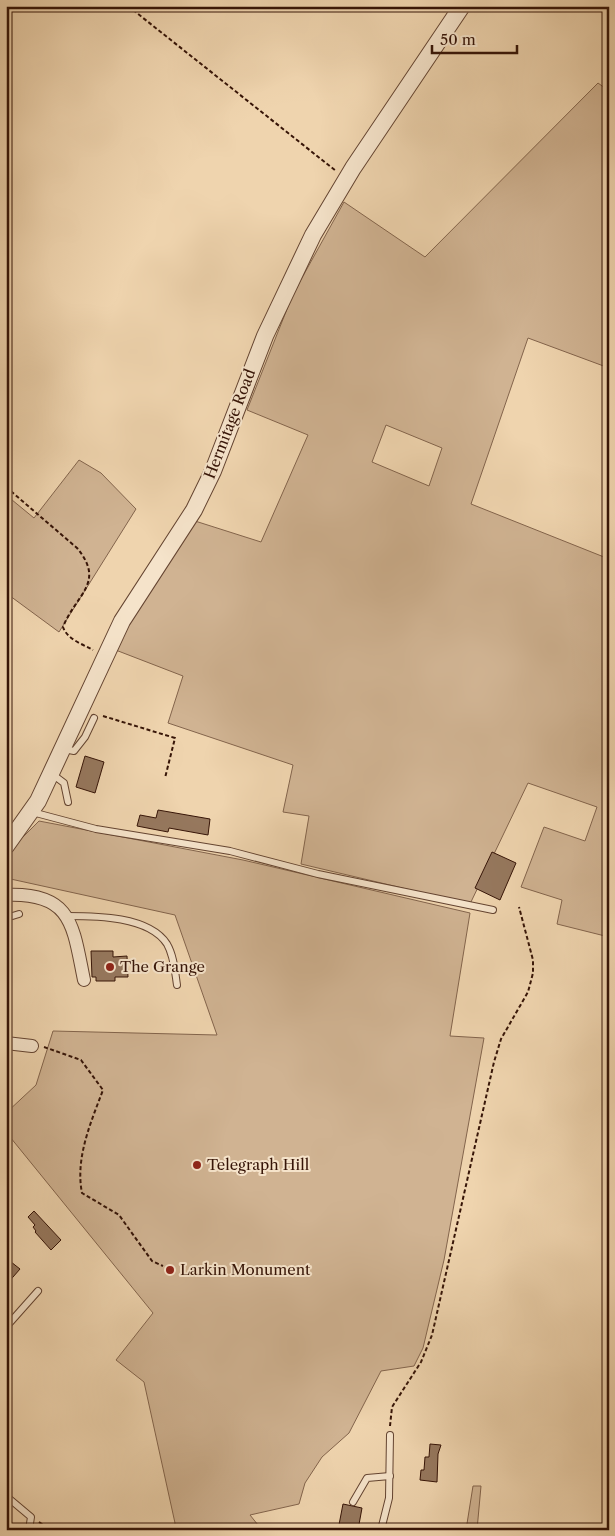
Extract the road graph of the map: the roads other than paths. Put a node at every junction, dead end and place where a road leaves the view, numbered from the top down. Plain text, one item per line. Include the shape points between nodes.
1 (462, 6) edge
2 (94, 718) road end
3 (63, 748) junction
4 (51, 773) junction
5 (68, 802) dead end
6 (31, 812) junction
7 (6, 846) edge
8 (6, 895) edge
9 (493, 910) dead end
10 (19, 914) dead end
11 (67, 916) junction
12 (6, 918) edge
13 (84, 980) dead end
14 (177, 985) dead end
15 (6, 1043) edge
16 (32, 1046) road end
17 (38, 1291) dead end
18 (6, 1327) edge
19 (390, 1436) road end
20 (390, 1476) junction
21 (6, 1496) edge
22 (353, 1502) dead end
23 (29, 1530) edge
24 (381, 1530) edge

1 - 3 street, Hermitage Road via 313,234 265,336 213,471 194,510 122,622
2 - 3 lane via 74,751
3 - 4 street, Hermitage Road
4 - 5 lane via 64,783
4 - 6 street, Hermitage Road
6 - 7 street, Hermitage Road
6 - 9 lane via 96,829 230,851 318,874
8 - 11 street via 38,897
10 - 12 lane
11 - 13 street via 74,932
11 - 14 lane via 99,916 156,931 167,945
15 - 16 street
17 - 18 lane
19 - 20 lane
20 - 22 lane via 367,1478
20 - 24 lane via 389,1498
21 - 23 lane via 31,1517

